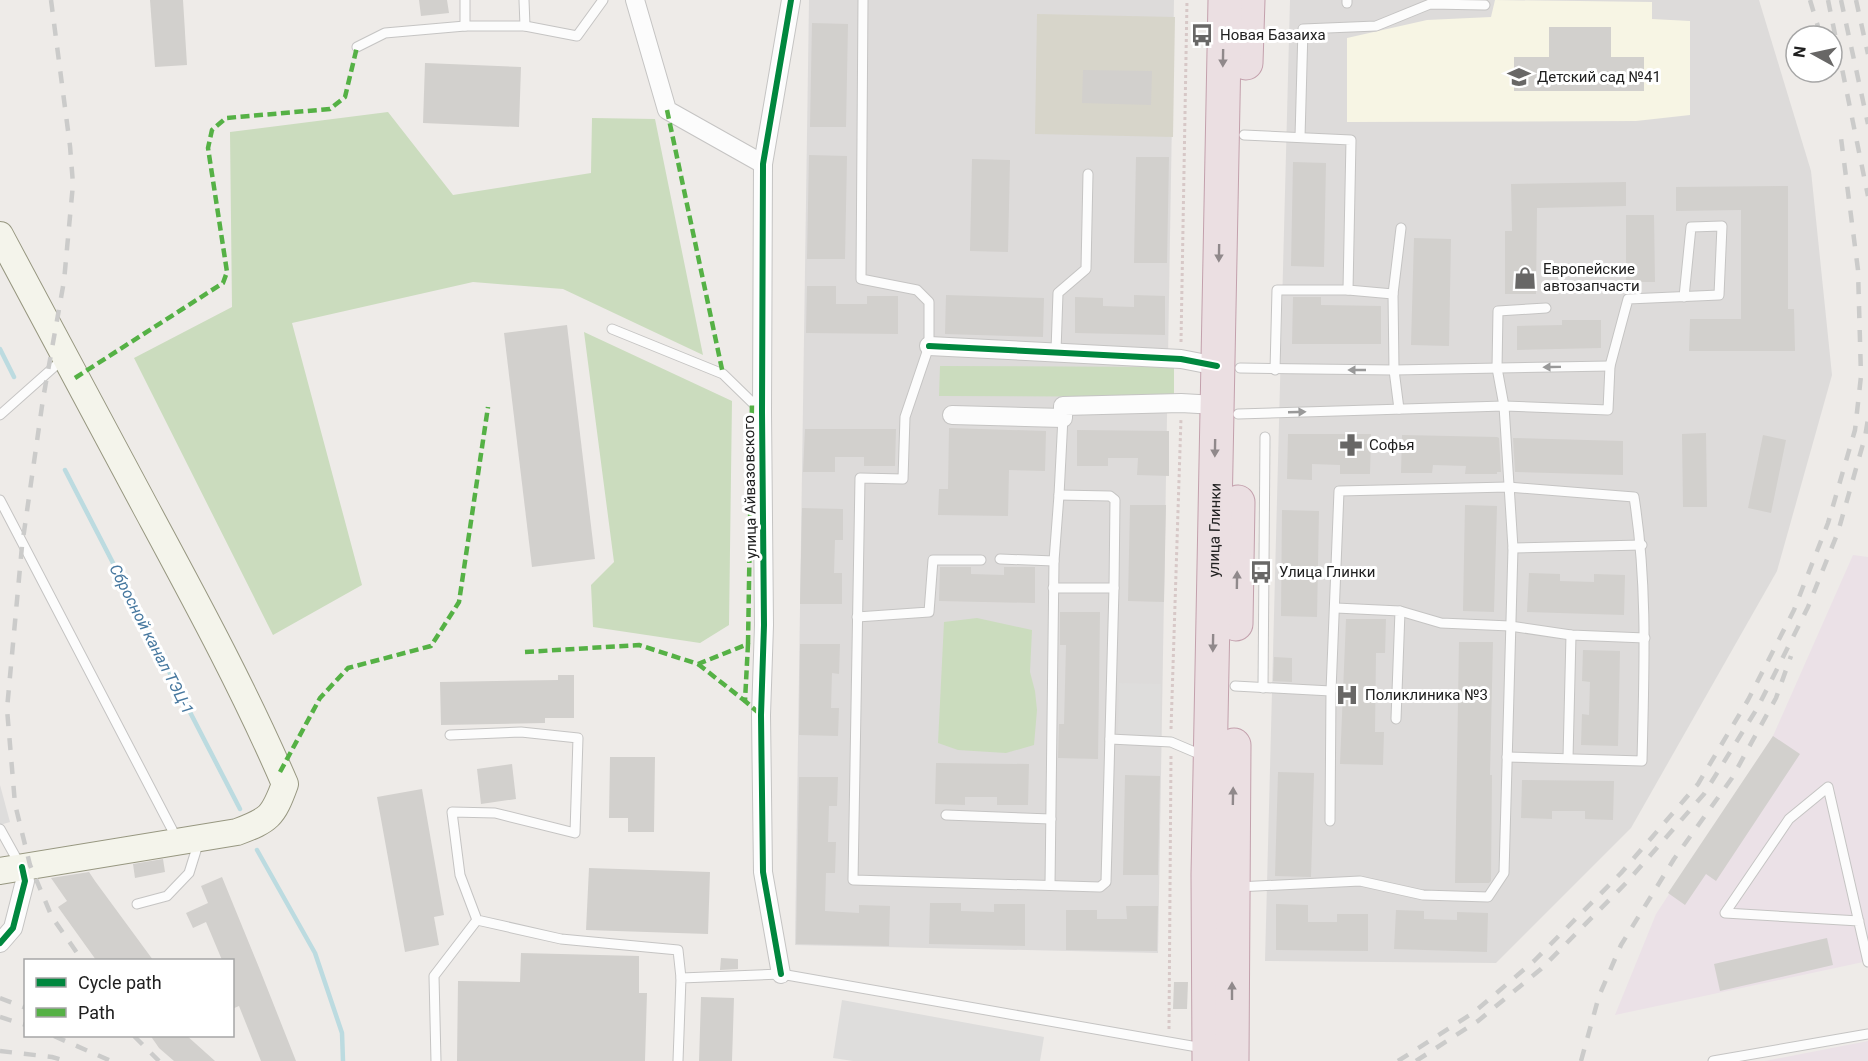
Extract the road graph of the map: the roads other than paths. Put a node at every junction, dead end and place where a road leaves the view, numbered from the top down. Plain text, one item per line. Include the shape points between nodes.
1 (465, 0) edge
2 (524, 0) edge
3 (603, 0) edge
4 (635, 0) edge
5 (791, 0) edge
6 (863, 0) edge
7 (1225, 0) edge
8 (1248, 0) edge
9 (1485, 5) dead end
10 (465, 26) junction
11 (525, 26) junction
12 (357, 47) dead end
13 (1244, 135) junction
14 (1299, 137) junction
15 (763, 164) junction
16 (1088, 174) dead end
17 (1401, 228) dead end
18 (0, 235) edge
19 (1348, 290) junction
20 (1393, 294) junction
21 (1684, 297) junction
22 (1546, 308) dead end
23 (612, 329) dead end
24 (929, 346) junction
25 (1056, 351) junction
26 (64, 358) junction
27 (1610, 366) junction
28 (1228, 367) junction
29 (1497, 368) junction
30 (1275, 369) junction
31 (1394, 370) junction
32 (1504, 406) junction
33 (1227, 409) junction
34 (1399, 409) junction
35 (762, 412) junction
36 (1063, 412) junction
37 (0, 415) edge
38 (952, 415) dead end
39 (1265, 437) dead end
40 (1508, 487) junction
41 (1059, 495) junction
42 (0, 500) edge
43 (1642, 545) junction
44 (1513, 548) junction
45 (1000, 559) dead end
46 (981, 560) dead end
47 (1054, 561) junction
48 (1053, 588) junction
49 (1114, 588) junction
50 (1336, 608) junction
51 (1400, 610) junction
52 (858, 617) junction
53 (1510, 626) junction
54 (1571, 635) junction
55 (1645, 638) junction
56 (1237, 687) junction
57 (1331, 691) junction
58 (1396, 719) dead end
59 (450, 735) dead end
60 (1110, 739) junction
61 (1507, 757) junction
62 (1568, 758) junction
63 (1211, 760) junction
64 (946, 816) dead end
65 (1051, 819) junction
66 (1330, 821) dead end
67 (0, 829) edge
68 (189, 840) junction
69 (11, 869) edge
70 (1050, 885) junction
71 (1232, 887) junction
72 (137, 904) dead end
73 (477, 920) junction
74 (1859, 921) junction
75 (0, 943) edge
76 (1868, 962) edge
77 (781, 974) junction
78 (681, 978) junction
79 (1868, 1034) edge
80 (1220, 1055) edge
81 (1720, 1060) edge
82 (436, 1061) edge
83 (678, 1061) edge

1 - 10 lane
2 - 11 lane
3 - 11 lane via 577,36
4 - 15 street via 667,110
5 - 15 street, улица Айвазовского
6 - 24 lane via 861,279 917,290 928,302
7 -> 28 highway, улица Глинки
8 - 13 highway, улица Глинки
9 - 14 lane via 1430,4 1376,26 1303,29
10 - 11 lane
10 - 12 lane via 385,33
13 - 14 lane
13 - 28 highway, улица Глинки
14 - 19 lane via 1351,140
15 - 35 street, улица Айвазовского
16 - 25 lane via 1086,269 1058,293
17 - 20 lane
18 - 26 main road
19 - 20 lane
19 - 30 lane via 1277,290
20 - 31 lane
21 - 21 lane via 1719,295 1722,226 1691,227
21 - 27 lane via 1628,298
22 - 29 lane via 1498,311
23 - 35 lane via 723,374
24 - 25 street
24 - 52 lane via 905,417 903,479 860,478
25 - 28 street via 1181,359
26 - 37 lane
26 - 68 main road via 206,618 285,784 276,809 262,822 237,832
27 -> 29 lane
27 - 32 lane via 1608,410
28 - 30 lane
28 - 33 highway, улица Глинки
29 - 31 lane
29 - 32 lane
31 -> 30 lane
31 - 34 lane
32 - 34 lane
32 - 40 lane
33 -> 34 lane
33 - 36 street via 1181,403
33 - 56 highway, улица Глинки
35 - 77 street, улица Айвазовского via 763,872
36 - 38 street
36 - 41 lane
39 - 56 lane
40 - 43 lane via 1634,497
40 - 44 lane
40 - 50 lane via 1339,491
41 - 47 lane
41 - 49 lane via 1110,496 1115,500
42 - 68 lane
43 - 44 lane
43 - 55 lane
44 - 53 lane
45 - 47 lane
46 - 52 lane via 933,560 929,612
47 - 48 lane
48 - 49 lane
48 - 65 lane
49 - 60 lane
50 - 51 lane
50 - 57 lane
51 - 53 lane via 1441,623
51 - 58 lane
52 - 70 lane via 853,880
53 - 54 lane
53 - 61 lane
54 - 55 lane
54 - 62 lane
55 - 62 lane via 1642,760
56 - 57 lane
56 - 63 highway, улица Глинки
71 -> 56 highway, улица Глинки
57 - 66 lane
59 - 73 lane via 521,732 578,738 575,833 495,813 452,812 460,875
60 - 63 lane via 1171,742
60 - 70 lane via 1106,882 1100,887
61 - 62 lane
61 - 71 lane via 1504,873 1488,897 1424,895 1360,881
63 - 80 highway, улица Глинки via 1208,875
64 - 65 lane
65 - 70 lane
67 - 69 lane
68 - 69 main road
68 - 72 lane via 189,873 166,896
69 - 75 street via 25,881 13,928
80 -> 71 highway, улица Глинки
73 - 78 lane via 561,939 678,950
73 - 82 lane via 434,976
74 - 74 lane via 1838,832 1828,787 1789,819 1725,912
74 - 76 lane
77 - 78 lane
77 - 80 lane
78 - 83 lane
79 - 81 lane

